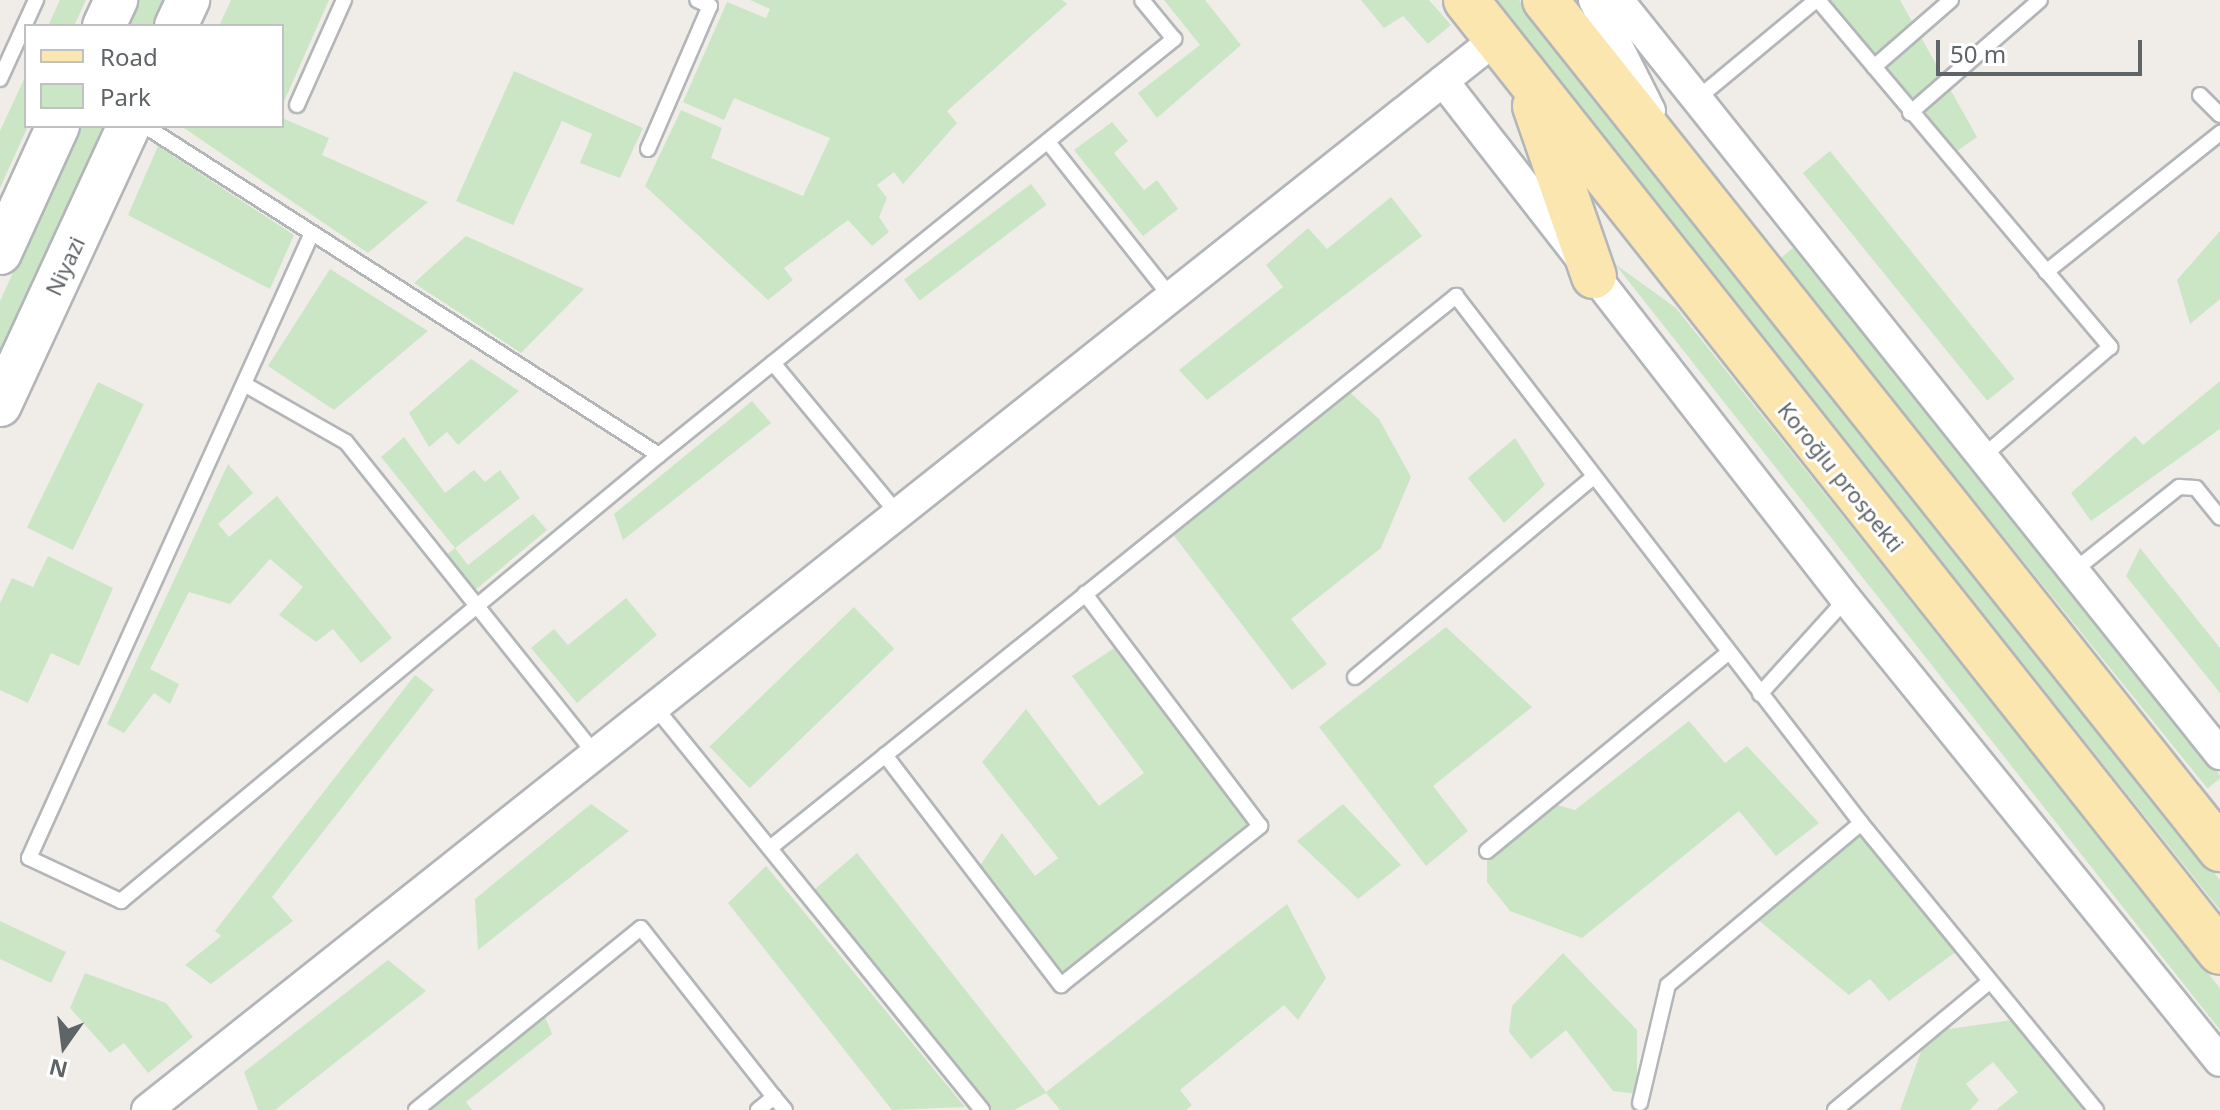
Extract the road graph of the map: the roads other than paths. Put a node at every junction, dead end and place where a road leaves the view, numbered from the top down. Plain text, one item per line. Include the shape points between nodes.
1 (36, 0) edge
2 (116, 0) edge
3 (188, 0) edge
4 (344, 0) edge
5 (697, 0) edge
6 (1142, 0) edge
7 (1466, 0) edge
8 (1545, 0) edge
9 (1555, 0) edge
10 (1594, 0) edge
11 (1618, 0) edge
12 (1817, 0) edge
13 (1951, 0) edge
14 (2040, 0) edge
15 (25, 24) edge
16 (105, 24) edge
17 (177, 24) edge
18 (24, 26) edge
19 (1497, 38) junction
20 (1615, 41) junction
21 (1874, 67) junction
22 (1524, 74) junction
23 (0, 79) edge
24 (1443, 81) junction
25 (2200, 95) dead end
26 (1698, 98) junction
27 (297, 105) dead end
28 (1910, 113) junction
29 (2220, 115) edge
30 (57, 128) edge
31 (128, 128) edge
32 (148, 128) edge
33 (2220, 133) edge
34 (1048, 142) junction
35 (648, 149) dead end
36 (1680, 170) junction
37 (312, 233) junction
38 (0, 253) edge
39 (2046, 272) junction
40 (1594, 276) junction
41 (1171, 297) junction
42 (773, 363) junction
43 (244, 384) junction
44 (0, 405) edge
45 (659, 455) junction
46 (1982, 457) junction
47 (1593, 477) junction
48 (898, 514) junction
49 (2220, 518) edge
50 (2076, 569) junction
51 (1085, 594) junction
52 (1846, 599) junction
53 (478, 609) junction
54 (1728, 653) junction
55 (1355, 677) dead end
56 (1760, 694) junction
57 (655, 707) junction
58 (595, 754) junction
59 (2220, 754) edge
60 (885, 755) junction
61 (1861, 823) junction
62 (770, 848) junction
63 (2220, 849) edge
64 (1487, 851) dead end
65 (2220, 952) edge
66 (1988, 983) junction
67 (2220, 1061) edge
68 (774, 1097) junction
69 (1640, 1103) dead end
70 (147, 1110) edge
71 (416, 1110) edge
72 (758, 1110) edge
73 (785, 1110) edge
74 (982, 1110) edge
75 (1835, 1110) edge
76 (2096, 1110) edge

1 - 15 lane
2 - 16 main road
3 - 17 main road
4 - 27 lane
5 - 35 lane via 710,6
6 - 34 lane via 1174,39
7 - 19 main road, Koroğlu prospekti
8 - 36 main road
9 - 20 street
10 - 20 street
11 - 26 street
12 - 21 lane
12 - 26 lane
13 - 21 lane
14 - 28 lane
18 - 23 lane
19 - 22 main road, Koroğlu prospekti
19 - 24 street
20 - 26 street
20 - 36 street
21 - 28 lane
22 - 40 main road
22 - 65 main road, Koroğlu prospekti
24 - 40 street
24 - 41 street
25 - 29 lane
26 - 46 street
28 - 39 lane
30 - 38 main road
31 - 44 main road, Niyazi
32 - 37 lane
33 - 39 lane
34 - 41 lane
34 - 42 lane
36 - 63 main road
37 - 43 lane
37 - 45 lane
39 - 46 lane via 2110,347
40 - 52 street
41 - 48 street
42 - 45 lane
42 - 48 lane
43 - 53 lane via 346,442
43 - 53 lane via 29,858 121,901
45 - 53 lane
46 - 50 street
47 - 51 lane via 1456,296
47 - 54 lane
47 - 55 lane
48 - 57 street
49 - 50 lane via 2196,488 2179,487
50 - 59 street
51 - 60 lane
51 - 60 lane via 1260,826 1236,846 1061,985
52 - 56 lane
52 - 67 street
53 - 58 lane
54 - 56 lane
54 - 64 lane
56 - 61 lane
57 - 58 street
57 - 62 lane
58 - 70 street
60 - 62 lane
61 - 66 lane
61 - 69 lane via 1668,985
62 - 74 lane
66 - 75 lane
66 - 76 lane
68 - 71 lane via 641,928
68 - 72 lane
68 - 73 lane

